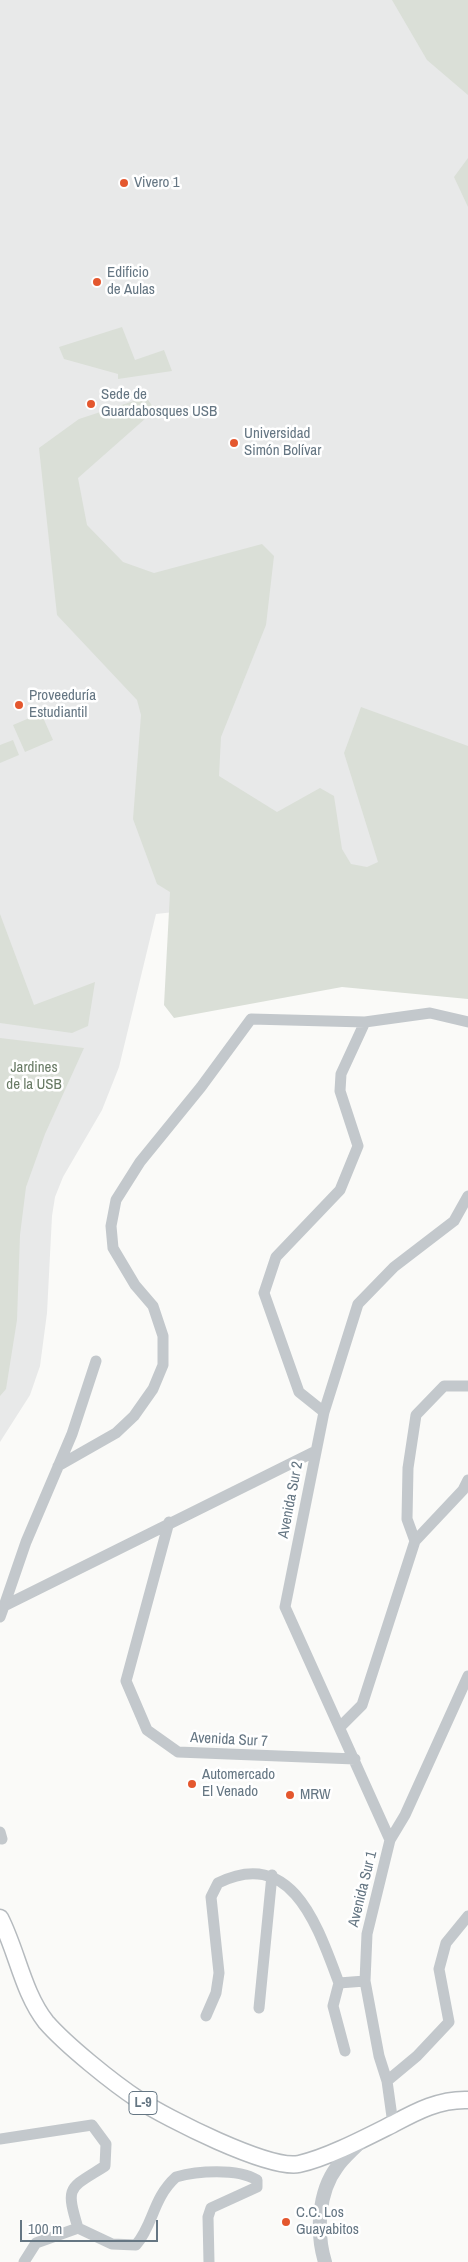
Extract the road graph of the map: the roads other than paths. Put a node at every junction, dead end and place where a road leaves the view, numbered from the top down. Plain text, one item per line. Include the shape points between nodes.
1 (365, 1022) junction
2 (468, 1022) edge
3 (468, 1196) edge
4 (96, 1361) dead end
5 (468, 1386) edge
6 (324, 1412) junction
7 (316, 1451) junction
8 (58, 1466) junction
9 (468, 1480) edge
10 (169, 1522) junction
11 (415, 1541) junction
12 (2, 1612) edge
13 (468, 1676) edge
14 (340, 1727) junction
15 (355, 1759) junction
16 (390, 1840) junction
17 (272, 1875) junction
18 (468, 1916) edge
19 (0, 1918) edge
20 (365, 1981) junction
21 (338, 1983) junction
22 (259, 2008) dead end
23 (206, 2016) dead end
24 (345, 2051) dead end
25 (387, 2081) junction
26 (468, 2100) edge
27 (394, 2124) junction
28 (364, 2138) junction
29 (0, 2139) edge
30 (78, 2228) junction
31 (24, 2262) edge
32 (210, 2262) edge
33 (325, 2262) edge

1 - 2 street via 430,1013
1 - 6 street via 340,1074 340,1091 358,1146 340,1190 276,1257 264,1294 300,1392
1 - 8 street via 251,1019 140,1162 116,1200 111,1226 114,1248 153,1306 163,1336 163,1365 153,1389 134,1416 116,1433
3 - 6 street, Avenida Sur 2 via 454,1221 394,1267 358,1304
4 - 8 street
5 - 11 street via 444,1386 416,1415 408,1468 407,1519
6 - 7 street, Avenida Sur 2
7 - 10 street
7 - 14 street, Avenida Sur 2 via 285,1607
8 - 12 street via 26,1542
9 - 11 street via 463,1490
10 - 12 street
10 - 15 street, Avenida Sur 7 via 126,1681 147,1730 178,1752
11 - 14 street via 362,1705
13 - 16 street, Avenida Sur 1 via 405,1815
14 - 15 street, Avenida Sur 2
15 - 16 street, Avenida Sur 2
16 - 20 street, Avenida Sur 1 via 367,1934
17 - 21 street via 286,1884 303,1904 322,1938
17 - 22 street
17 - 23 street via 240,1874 218,1883 210,1897 219,1973 216,1993
18 - 25 street via 446,1943 439,1969 449,2022 417,2056
19 - 28 main road, L-9 via 36,2007 46,2022 150,2107 234,2148 285,2164 311,2160
20 - 21 street
20 - 25 street, Avenida Sur 1
21 - 24 street via 333,2006
25 - 27 street, Avenida Sur 1
26 - 27 main road, L-9 via 430,2106
27 - 28 main road, L-9
28 - 33 street via 336,2168 322,2200 319,2229
29 - 30 street via 92,2125 106,2144 105,2166 75,2186 70,2200
30 - 31 street via 36,2243
30 - 32 street via 112,2244 136,2245 158,2198 176,2177 205,2172 250,2176 257,2180 257,2187 211,2208 208,2218

